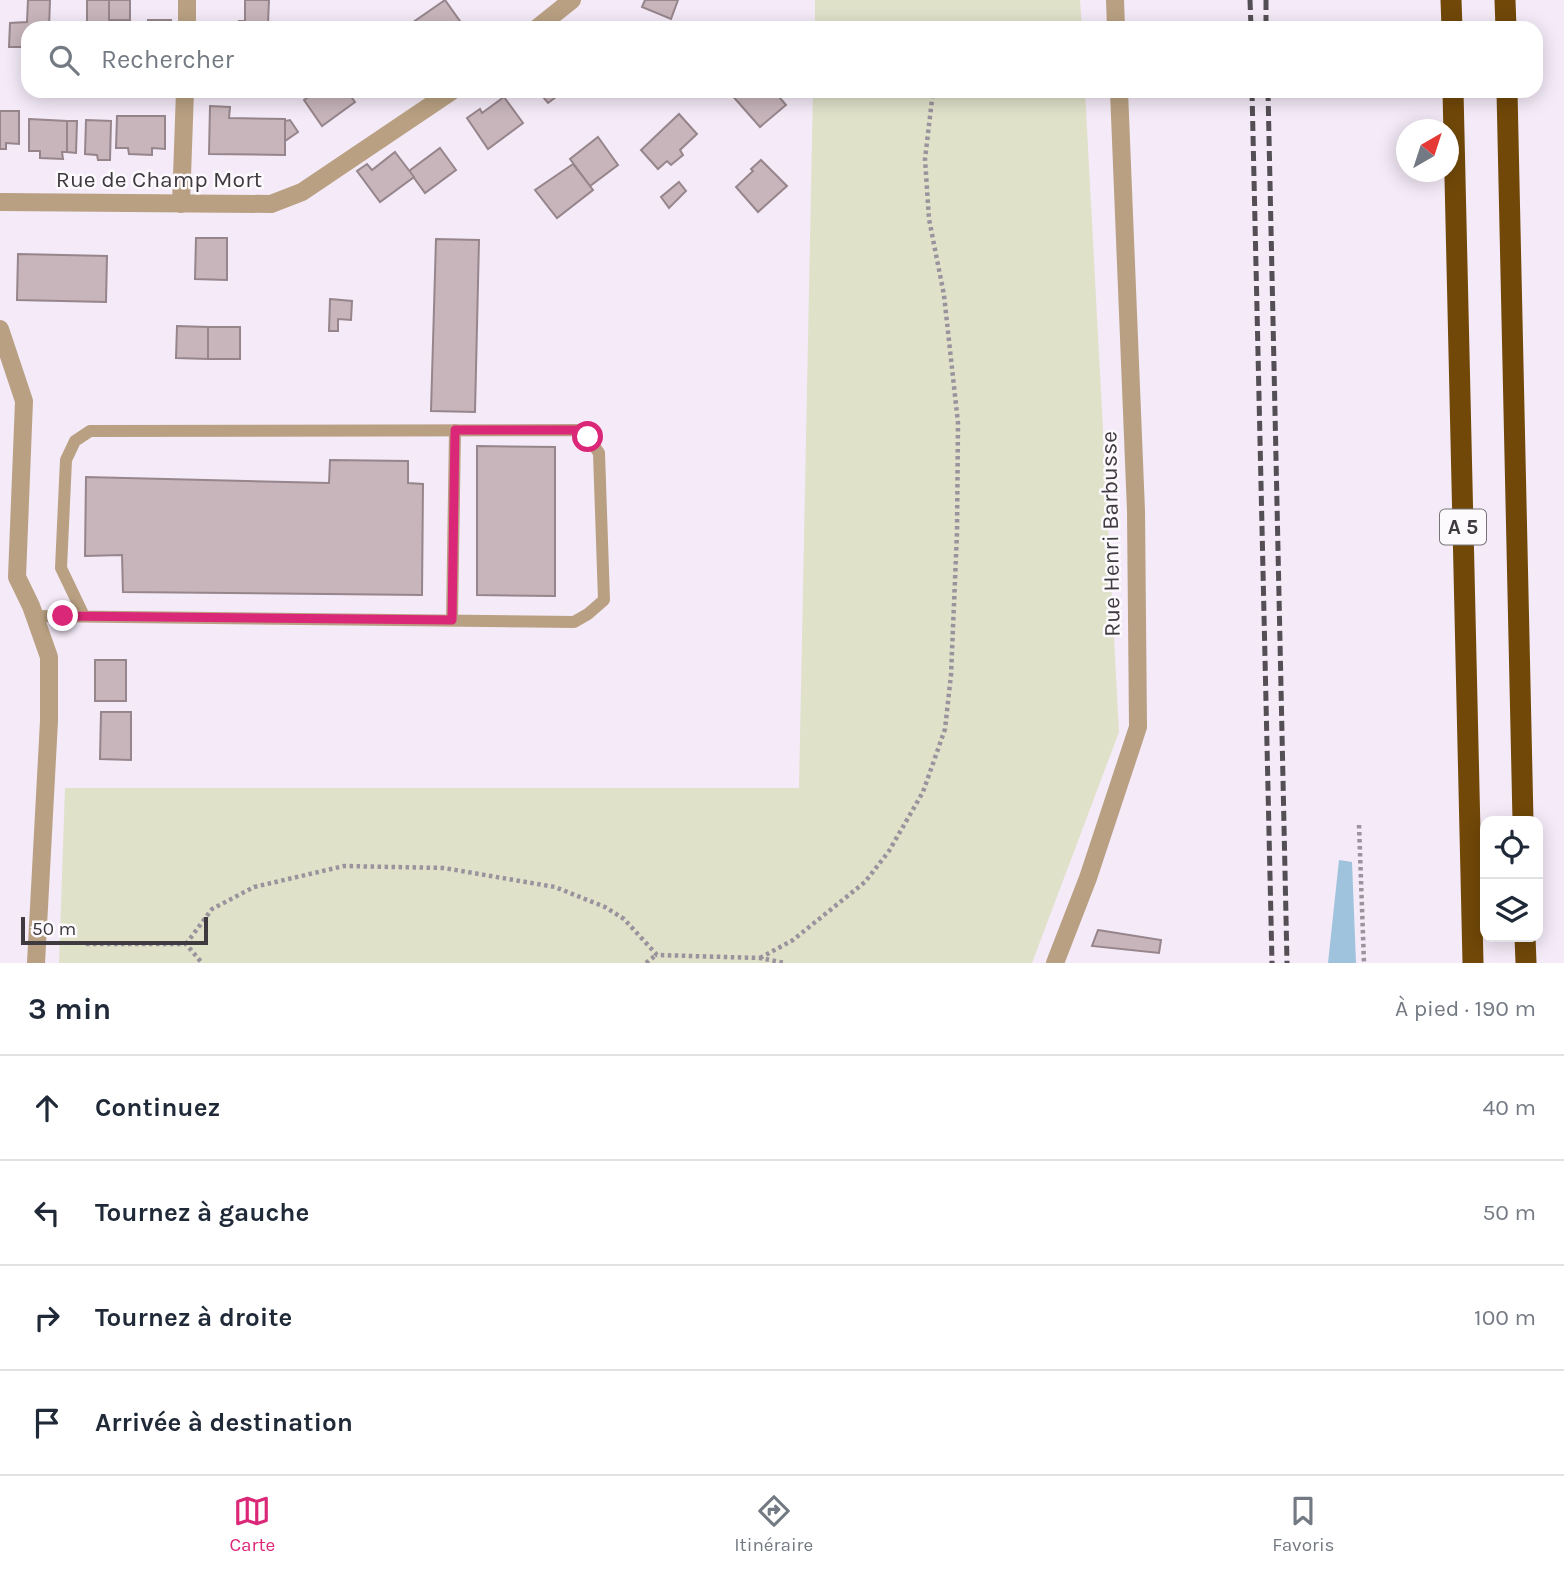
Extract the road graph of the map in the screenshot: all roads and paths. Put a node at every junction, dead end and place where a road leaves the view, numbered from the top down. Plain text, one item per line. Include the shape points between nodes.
1 (187, 0) edge
2 (572, 0) edge
3 (1115, 0) edge
4 (1451, 0) edge
5 (1505, 0) edge
6 (187, 21) edge
7 (546, 21) edge
8 (1116, 21) edge
9 (1452, 21) edge
10 (1506, 21) edge
11 (185, 98) edge
12 (442, 98) edge
13 (932, 98) edge
14 (1119, 98) edge
15 (1453, 98) edge
16 (1507, 98) edge
17 (0, 202) edge
18 (181, 204) junction
19 (0, 329) edge
20 (455, 430) junction
21 (35, 616) junction
22 (84, 616) junction
23 (452, 620) junction
24 (1523, 816) edge
25 (1359, 825) dead end
26 (1525, 942) edge
27 (86, 944) dead end
28 (186, 944) junction
29 (657, 955) junction
30 (760, 958) junction
31 (36, 963) edge
32 (202, 963) edge
33 (646, 963) edge
34 (785, 963) edge
35 (1055, 963) edge
36 (1364, 963) edge
37 (1473, 963) edge
38 (1526, 963) edge

1 - 6 street
2 - 7 street
3 - 8 street
4 - 9 highway
5 - 10 highway
11 - 18 street
12 - 18 street, Rue de Champ Mort via 302,192 271,204
13 - 30 path via 925,159 929,219 944,295 958,423 951,675 945,729 923,792 865,882 793,940
14 - 35 street, Rue Henri Barbusse via 1136,511 1138,727
15 - 37 highway, A 5
16 - 24 highway, A 5
17 - 18 street, Rue de Champ Mort
19 - 21 street via 24,401 17,577
20 - 22 lane via 90,431 75,440 66,460 61,568
20 - 23 lane
20 - 23 lane via 578,430 588,437 599,453 604,600 574,622
21 - 22 lane
21 - 31 street via 49,657
22 - 23 lane
25 - 36 path
26 - 38 highway
27 - 28 path
28 - 29 path via 212,909 254,887 344,866 444,868 555,887 605,907 624,919
28 - 32 path
29 - 30 path
29 - 33 path
30 - 34 path

